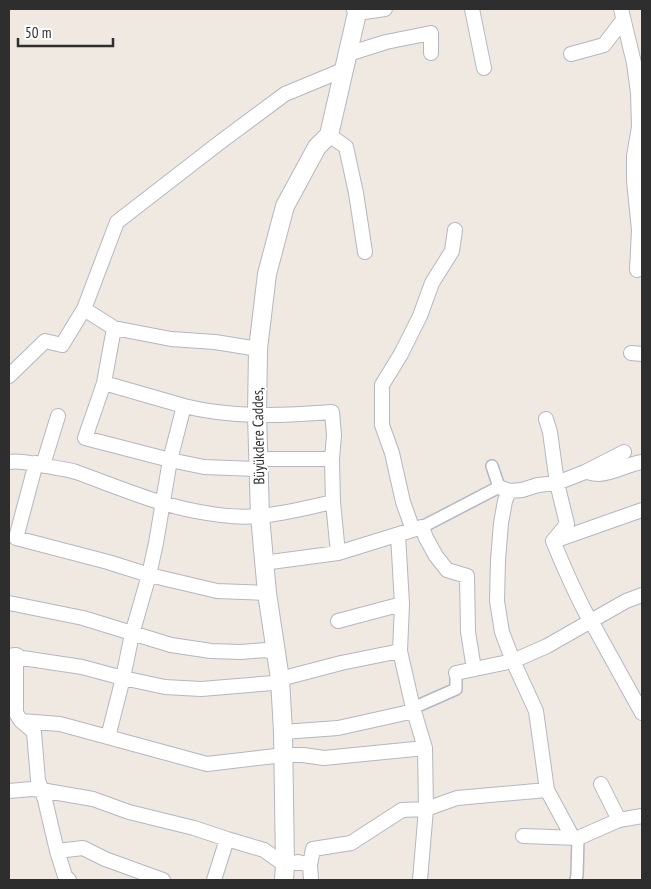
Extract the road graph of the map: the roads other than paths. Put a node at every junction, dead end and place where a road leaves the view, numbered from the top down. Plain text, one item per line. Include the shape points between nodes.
1 (385, 9) edge
2 (472, 9) edge
3 (357, 11) edge
4 (622, 14) edge
5 (432, 53) dead end
6 (571, 54) dead end
7 (346, 62) junction
8 (638, 63) edge
9 (484, 68) dead end
10 (641, 127) edge
11 (329, 135) junction
12 (638, 180) edge
13 (455, 230) dead end
14 (640, 230) edge
15 (365, 252) dead end
16 (637, 270) dead end
17 (84, 309) junction
18 (114, 328) junction
19 (258, 348) junction
20 (9, 376) edge
21 (104, 383) junction
22 (184, 406) junction
23 (257, 415) junction
24 (58, 416) dead end
25 (546, 419) dead end
26 (624, 452) dead end
27 (332, 459) junction
28 (170, 460) junction
29 (9, 462) edge
30 (642, 462) edge
31 (39, 464) junction
32 (258, 464) junction
33 (492, 466) dead end
34 (585, 472) junction
35 (557, 482) junction
36 (504, 489) junction
37 (334, 502) junction
38 (163, 503) junction
39 (642, 510) edge
40 (260, 516) junction
41 (417, 528) junction
42 (398, 535) junction
43 (12, 537) edge
44 (553, 541) junction
45 (338, 553) junction
46 (263, 563) junction
47 (149, 575) junction
48 (267, 594) junction
49 (642, 595) edge
50 (9, 603) edge
51 (402, 604) junction
52 (338, 621) dead end
53 (590, 621) junction
54 (132, 634) junction
55 (400, 651) junction
56 (276, 654) junction
57 (12, 657) edge
58 (513, 661) junction
59 (474, 669) junction
60 (456, 673) joint
61 (123, 678) junction
62 (280, 679) junction
63 (413, 708) junction
64 (642, 711) edge
65 (21, 721) junction
66 (283, 732) junction
67 (108, 737) junction
68 (425, 748) junction
69 (284, 755) junction
70 (601, 784) dead end
71 (41, 790) junction
72 (547, 790) junction
73 (9, 791) edge
74 (426, 809) junction
75 (642, 816) edge
76 (619, 820) junction
77 (523, 836) dead end
78 (575, 838) junction
79 (226, 839) junction
80 (58, 850) junction
81 (310, 865) junction
82 (285, 873) edge
83 (69, 880) edge
84 (164, 880) edge
85 (214, 880) edge
86 (311, 880) edge
87 (420, 880) edge
88 (576, 880) edge

1 - 3 street
2 - 9 street
3 - 7 street, Büyükdere Caddes,
4 - 6 street via 604,45
4 - 8 street
5 - 7 street via 431,33 386,42
7 - 11 street, Büyükdere Caddes,
7 - 17 street via 285,94 117,222
8 - 10 street
10 - 12 street via 634,156
11 - 15 street via 346,147
11 - 19 street, Büyükdere Caddes, via 317,147 285,206 267,274
12 - 14 street
13 - 41 street via 452,250 432,283 401,354 382,385 382,426 403,502
14 - 16 street
17 - 18 street
17 - 20 street via 62,346 45,341
18 - 19 street via 171,339
18 - 21 street
19 - 23 street, Büyükdere Caddes,
21 - 22 street
21 - 28 street via 85,438
22 - 23 street
22 - 28 street
23 - 27 street via 332,412
23 - 32 street, Büyükdere Caddes,
24 - 31 street
25 - 35 street
26 - 34 street
27 - 32 street
27 - 37 street
28 - 32 street via 204,467
28 - 38 street
29 - 31 street
30 - 34 street via 599,474
31 - 38 street via 74,472
31 - 43 street
32 - 40 street, Büyükdere Caddes,
33 - 36 street
34 - 35 street
35 - 36 street via 522,490
35 - 44 street via 567,524
36 - 41 street
36 - 58 street via 497,601 502,632
37 - 40 street
37 - 45 street
38 - 40 street via 240,517
38 - 47 street
39 - 44 street
40 - 46 street, Büyükdere Caddes,
41 - 42 street
41 - 59 street via 447,570 467,576 468,632
42 - 45 street
42 - 51 street
43 - 47 street
44 - 53 street
45 - 46 street
46 - 48 street, Büyükdere Caddes,
47 - 48 street via 217,590
47 - 54 street
48 - 56 street, Büyükdere Caddes,
49 - 53 street
50 - 54 street via 83,618
51 - 52 street
51 - 55 street
53 - 58 street
53 - 64 street
54 - 56 street via 210,651 266,650
54 - 61 street
55 - 62 street
55 - 63 street
56 - 62 street, Büyükdere Caddes,
57 - 61 street via 82,667
57 - 65 street via 16,713
58 - 59 street
58 - 72 street via 536,711
59 - 60 street
60 - 63 street via 456,690
61 - 62 street via 165,687 201,689 273,683
61 - 67 street
62 - 66 street, Büyükdere Caddes,
63 - 66 street via 410,712 338,728
63 - 68 street
65 - 67 street via 60,724
65 - 71 street via 34,732
66 - 69 street, Büyükdere Caddes,
67 - 69 street via 207,764
68 - 69 street via 324,758
68 - 74 street
69 - 82 street, Büyükdere Caddes,
70 - 76 street
71 - 73 street
71 - 79 street via 93,799
71 - 80 street
72 - 74 street via 458,798
72 - 78 street
74 - 81 street via 402,810 351,843 312,848
74 - 87 street
75 - 76 street
76 - 78 street
77 - 78 street
78 - 88 street
79 - 82 street via 264,850
79 - 85 street
80 - 83 street
80 - 84 street via 82,848
81 - 82 street via 298,862
81 - 86 street

